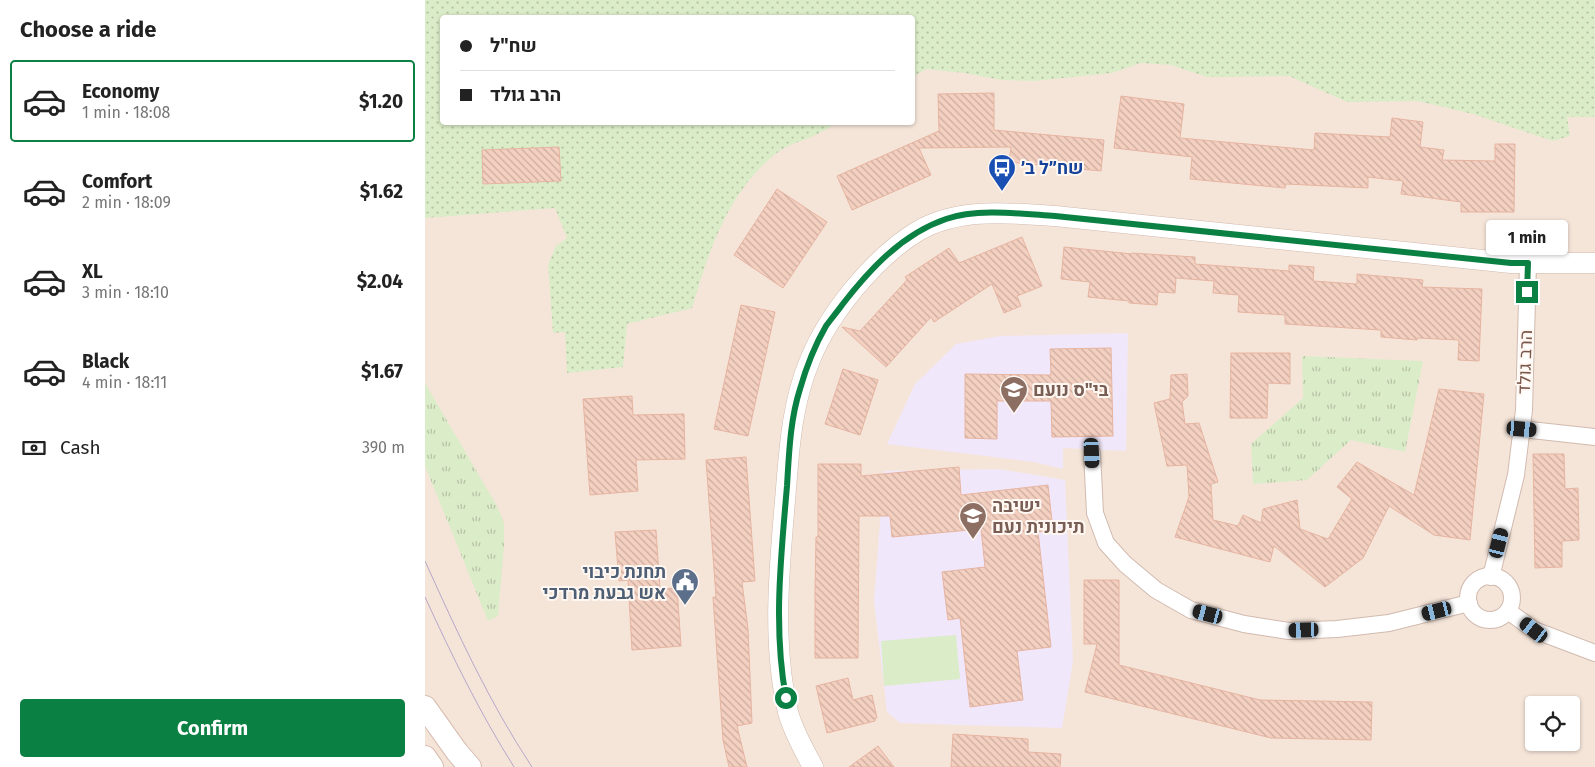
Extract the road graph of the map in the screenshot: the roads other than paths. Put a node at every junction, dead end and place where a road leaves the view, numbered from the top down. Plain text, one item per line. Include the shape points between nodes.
1 (1528, 263) junction
2 (1595, 263) edge
3 (1522, 429) junction
4 (1595, 437) edge
5 (1092, 453) dead end
6 (1491, 577) junction
7 (1469, 603) junction
8 (1508, 611) junction
9 (1595, 653) edge
10 (425, 707) edge
11 (425, 757) edge
12 (432, 767) edge
13 (470, 767) edge
14 (813, 767) edge

1 - 2 street
1 - 3 street, הרב גולד
1 - 14 street via 1002,212 947,218 918,231 878,262 827,326 799,390 791,435 782,539 780,667 788,713
3 - 4 street
3 - 6 street, הרב גולד via 1516,474
5 - 7 street via 1095,513 1106,543 1156,590 1191,610 1244,624 1289,631 1389,623
6 - 7 street via 1483,578 1471,587
6 - 8 street via 1499,578 1509,588 1512,596
7 - 8 street via 1477,616 1489,620
8 - 9 street via 1534,630
10 - 13 main road
11 - 12 main road

